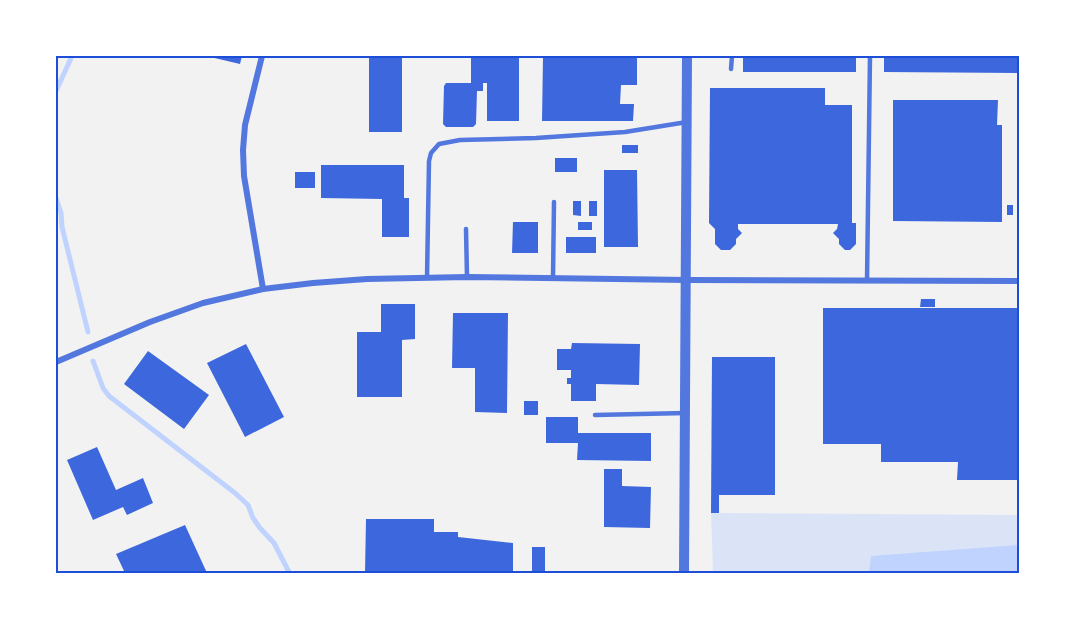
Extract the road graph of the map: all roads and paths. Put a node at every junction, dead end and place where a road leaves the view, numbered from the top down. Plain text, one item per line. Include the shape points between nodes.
1 (262, 56) edge
2 (687, 56) edge
3 (732, 56) edge
4 (870, 56) edge
5 (731, 69) dead end
6 (687, 122) junction
7 (554, 202) dead end
8 (466, 229) dead end
9 (467, 277) junction
10 (427, 278) junction
11 (553, 278) junction
12 (687, 280) junction
13 (867, 281) junction
14 (1020, 281) edge
15 (264, 289) junction
16 (56, 362) edge
17 (686, 413) junction
18 (595, 415) dead end
19 (684, 573) edge

1 - 15 street via 243,150
2 - 6 street
3 - 5 lane
4 - 13 lane
6 - 10 lane via 625,132 439,144 429,161
6 - 12 street
7 - 11 lane
8 - 9 lane
9 - 10 street
9 - 11 street
10 - 15 street via 313,282
11 - 12 street
12 - 13 street
12 - 17 street
13 - 14 street
15 - 16 street via 202,303
17 - 18 lane
17 - 19 street

